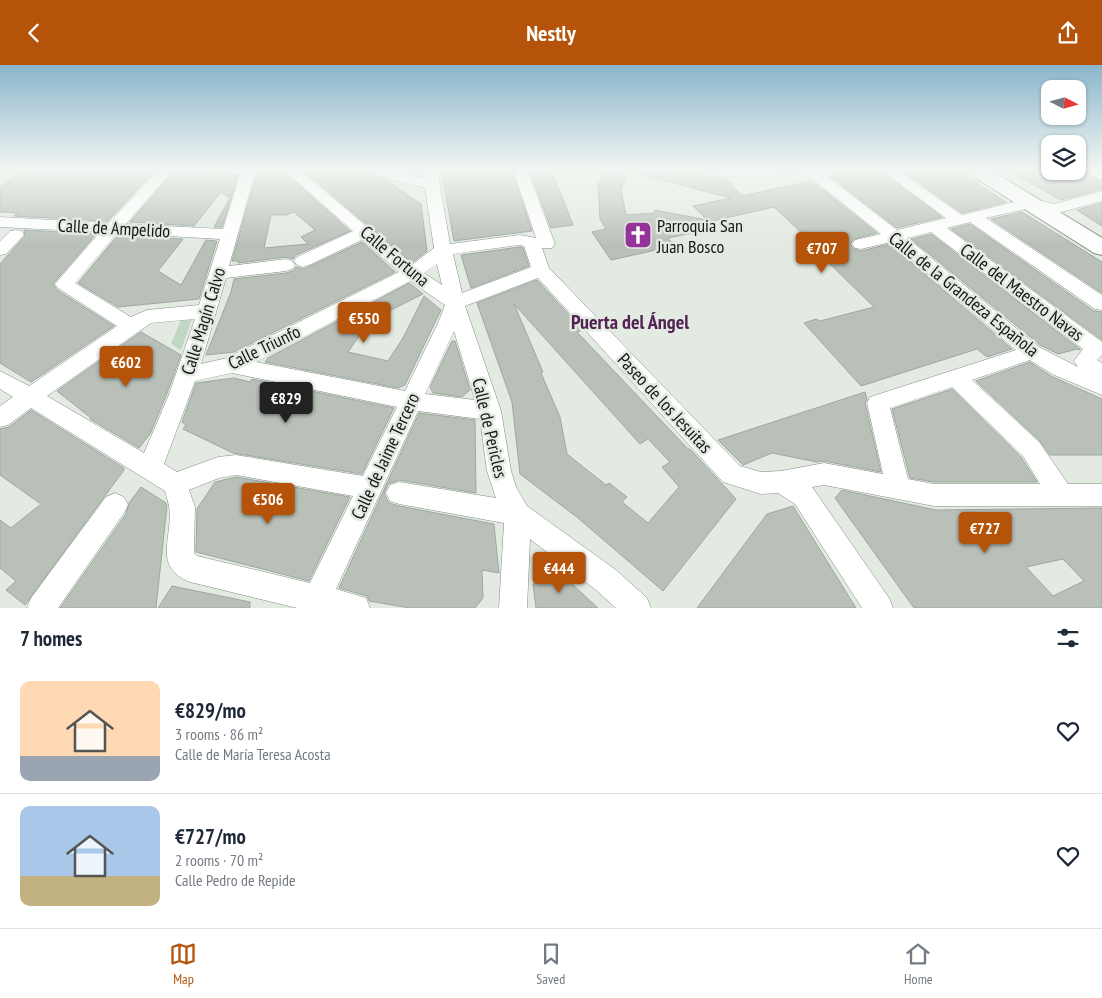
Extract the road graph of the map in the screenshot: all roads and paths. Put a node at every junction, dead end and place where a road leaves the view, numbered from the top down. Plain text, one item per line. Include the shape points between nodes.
1 (143, 194) edge
2 (241, 194) edge
3 (320, 194) edge
4 (436, 194) edge
5 (529, 194) edge
6 (841, 194) edge
7 (927, 194) edge
8 (1016, 194) edge
9 (1030, 194) edge
10 (1102, 196) edge
11 (1030, 203) junction
12 (1054, 209) junction
13 (966, 219) junction
14 (0, 222) edge
15 (934, 226) junction
16 (112, 227) junction
17 (365, 232) junction
18 (229, 234) junction
19 (16, 235) dead end
20 (894, 236) junction
21 (1102, 238) edge
22 (546, 244) dead end
23 (861, 244) dead end
24 (1102, 247) edge
25 (0, 250) edge
26 (443, 250) junction
27 (541, 270) junction
28 (410, 272) junction
29 (218, 273) junction
30 (455, 303) junction
31 (1102, 304) edge
32 (206, 311) junction
33 (131, 326) junction
34 (1032, 352) junction
35 (232, 365) junction
36 (186, 375) junction
37 (1102, 375) edge
38 (956, 378) junction
39 (0, 379) edge
40 (1102, 387) edge
41 (30, 397) junction
42 (411, 401) junction
43 (490, 411) junction
44 (0, 418) edge
45 (149, 470) junction
46 (781, 482) junction
47 (175, 484) junction
48 (370, 488) junction
49 (898, 488) junction
50 (399, 493) dead end
51 (1062, 495) junction
52 (1102, 495) edge
53 (115, 505) dead end
54 (518, 514) junction
55 (315, 603) edge
56 (41, 608) edge
57 (356, 608) edge
58 (513, 608) edge
59 (637, 608) edge
60 (879, 608) edge

1 - 16 street
2 - 18 street, Calle Magín Calvo
3 - 17 street, Calle Fortuna
4 - 26 street
5 - 22 street
6 - 20 street, Calle de la Grandeza Española
7 - 13 street
8 - 11 main road
9 - 12 main road
10 - 12 street
11 - 12 street
11 - 13 street
11 - 24 main road
12 - 21 main road
13 - 15 street
13 - 31 street
14 - 16 street, Calle de Ampelido
15 - 20 street
15 - 37 street, Calle del Maestro Navas via 1096,348 1084,361
16 - 18 street, Calle de Ampelido
16 - 33 street via 64,284
17 - 28 street, Calle Fortuna
17 - 29 street via 294,263
18 - 29 street, Calle Magín Calvo
19 - 25 street
20 - 23 street
20 - 34 street, Calle de la Grandeza Española
26 - 27 street, Paseo de los Jesuitas via 526,240 532,243
26 - 28 street, Calle Triunfo via 424,266
26 - 30 street, Calle de Pericles
27 - 30 street
27 - 46 street, Paseo de los Jesuitas via 732,474 761,483
28 - 30 street, Calle Fortuna
28 - 35 street, Calle Triunfo
29 - 32 street, Calle Magín Calvo
30 - 42 street, Calle de Jaime Tercero
30 - 43 street, Calle de Pericles
32 - 33 street via 147,317
32 - 36 street, Calle Magín Calvo
33 - 41 street
34 - 38 street
34 - 40 street, Calle de la Grandeza Española
35 - 36 street, Calle Triunfo
35 - 42 street
36 - 45 street, Calle Magín Calvo
38 - 49 street via 878,403
38 - 51 street via 1031,449
39 - 41 street
41 - 44 street
41 - 45 street
42 - 43 street
42 - 48 street, Calle de Jaime Tercero
43 - 54 street, Calle de Pericles via 499,471 505,491
45 - 47 street
46 - 49 street via 824,474
46 - 60 street, Paseo de los Jesuitas via 808,499
47 - 48 street via 218,467 236,465
47 - 55 street via 182,507 180,559 190,568
48 - 55 street, Calle de Jaime Tercero
49 - 51 street via 934,495
50 - 54 street
51 - 52 street
53 - 56 street
54 - 58 street
54 - 59 street via 606,579
55 - 57 street

